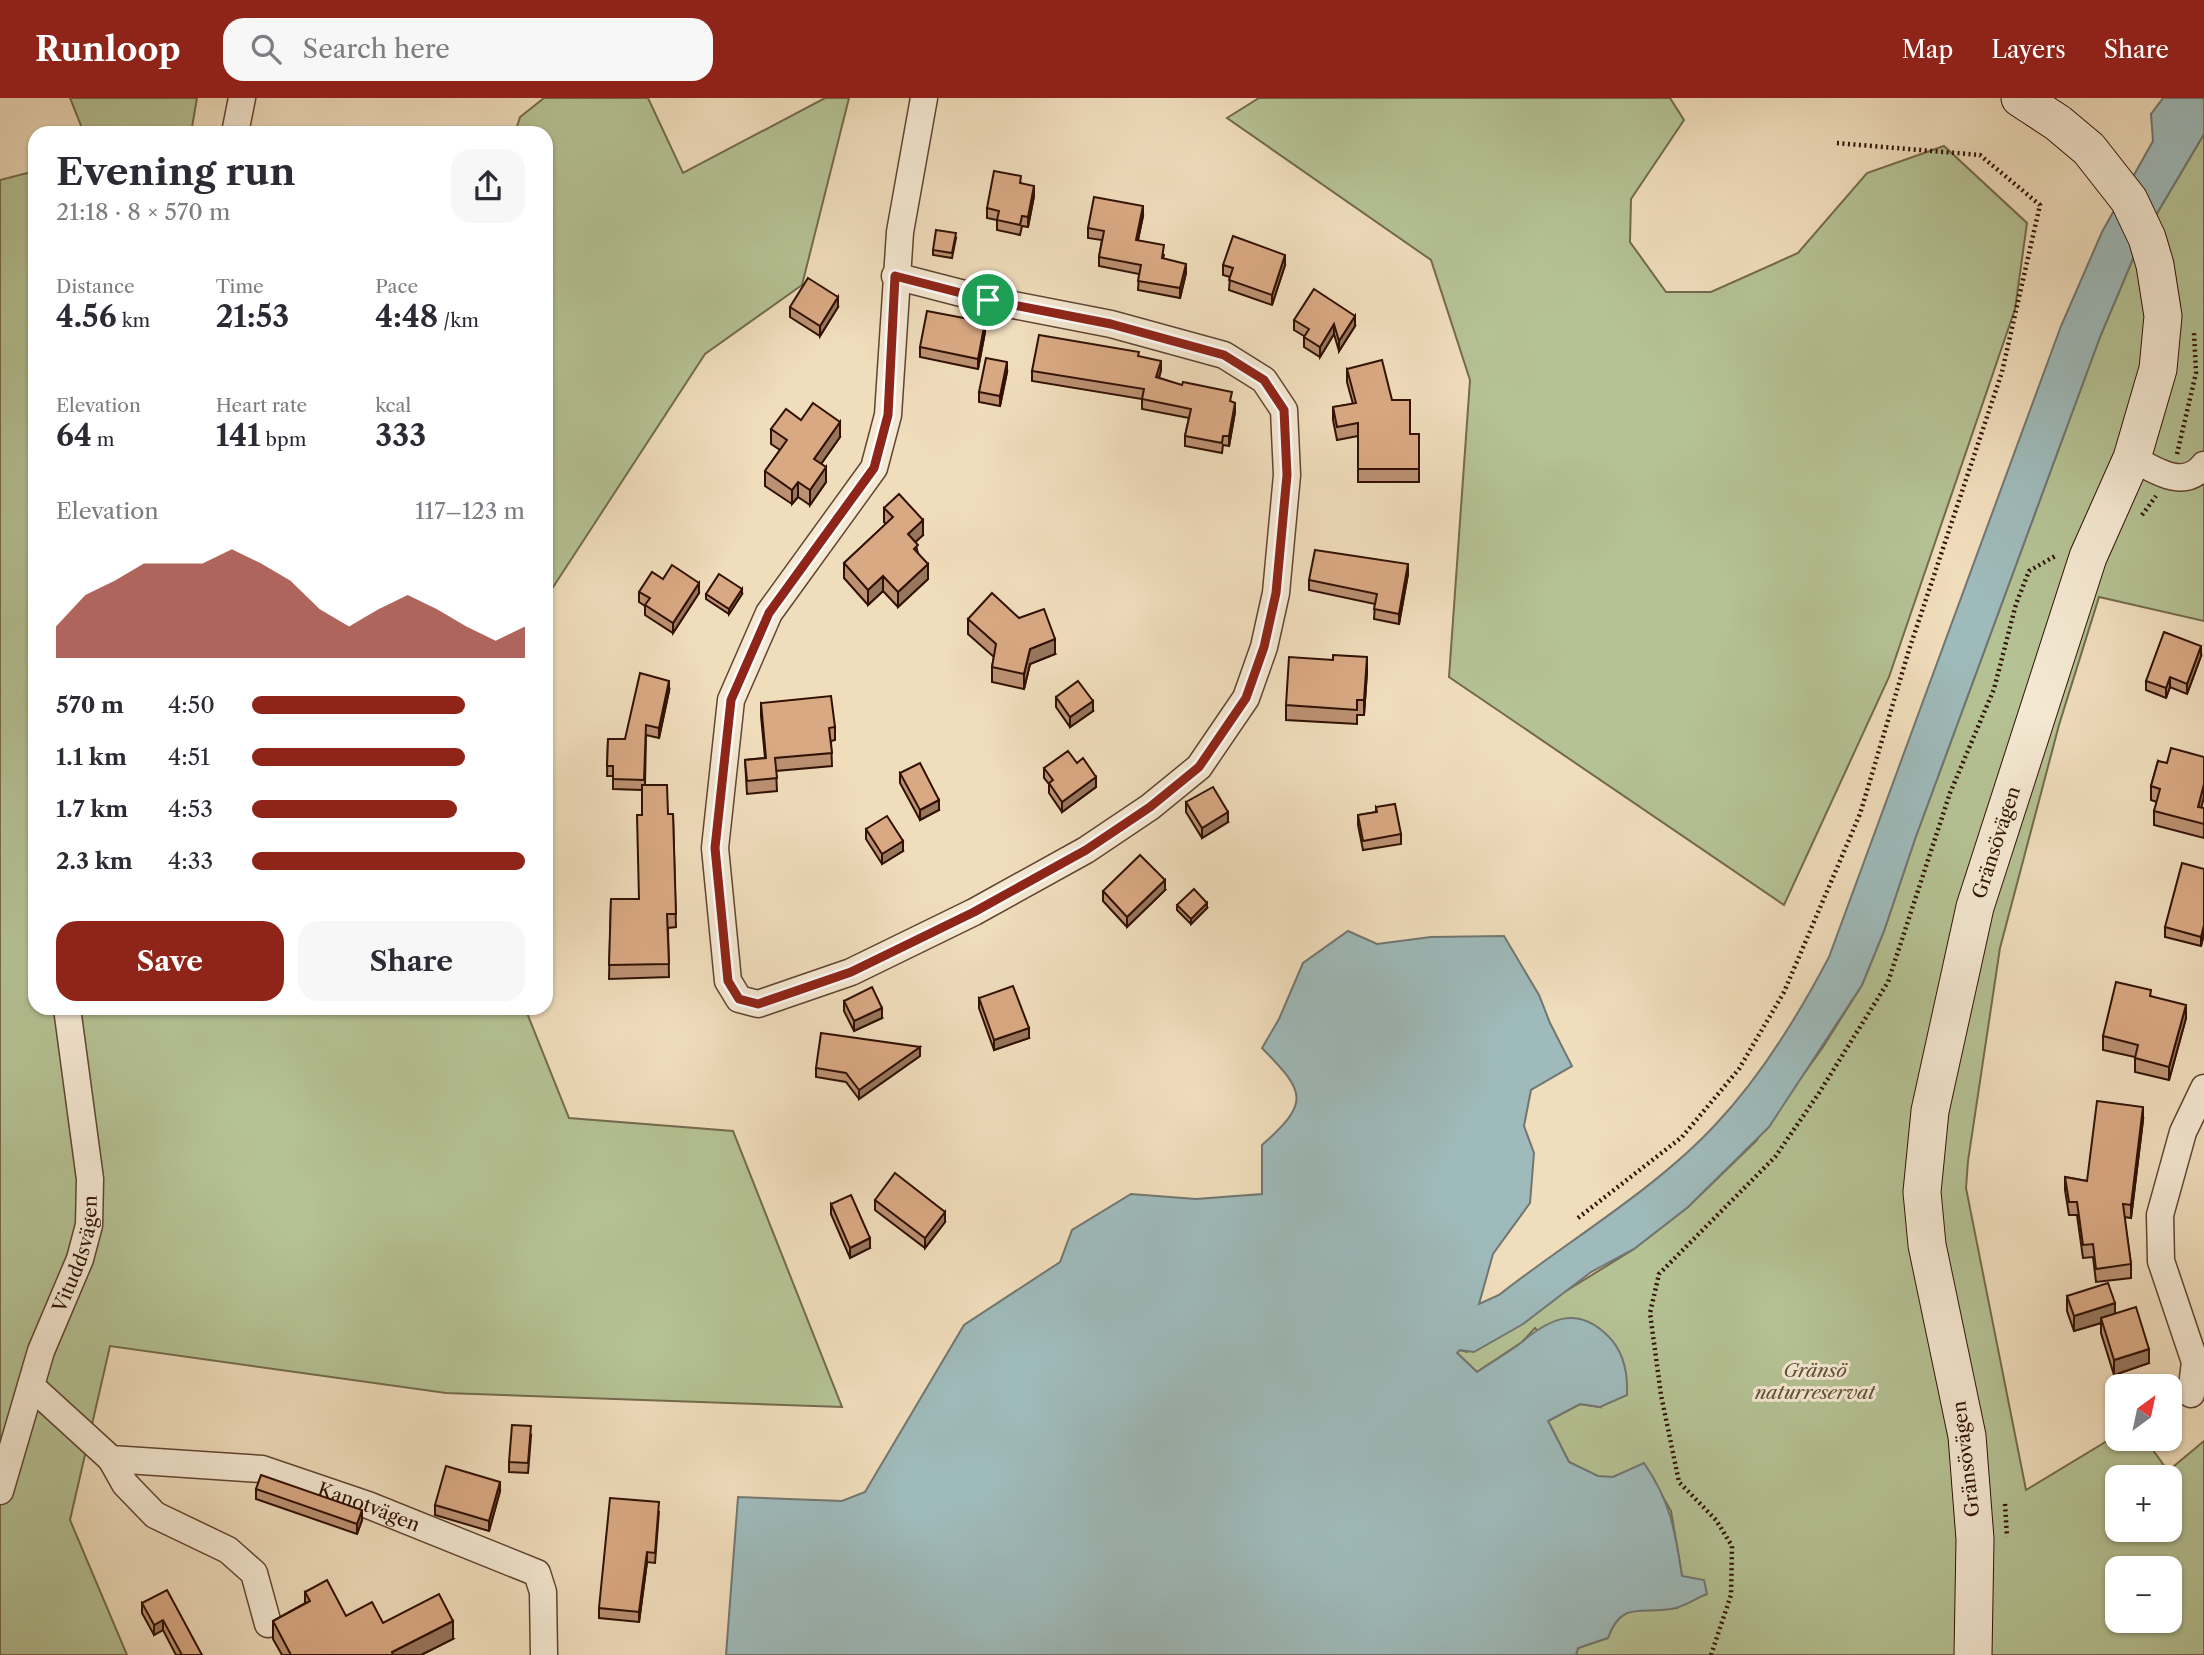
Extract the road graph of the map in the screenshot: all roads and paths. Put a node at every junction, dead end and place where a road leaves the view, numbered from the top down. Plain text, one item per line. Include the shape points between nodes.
1 (242, 98) edge
2 (924, 98) edge
3 (2020, 98) edge
4 (236, 126) edge
5 (1836, 143) dead end
6 (895, 276) junction
7 (2191, 322) dead end
8 (2132, 458) junction
9 (2204, 465) edge
10 (2168, 477) junction
11 (2139, 519) dead end
12 (2088, 557) junction
13 (68, 1015) edge
14 (2204, 1088) edge
15 (1578, 1218) dead end
16 (31, 1387) junction
17 (2191, 1394) dead end
18 (111, 1459) junction
19 (0, 1491) edge
20 (2004, 1495) dead end
21 (2007, 1550) dead end
22 (268, 1624) dead end
23 (544, 1655) edge
24 (1711, 1655) edge
25 (1973, 1655) edge

1 - 4 street
2 - 6 street
3 - 8 street, Gränsövägen via 2058,123 2102,163 2129,200 2147,238 2160,294 2161,339 2158,369
5 - 15 path via 1980,155 2040,205 2002,372 1909,650 1860,814 1784,992 1739,1069 1682,1137
6 - 6 street via 888,415 874,468 769,613 731,700 715,848 720,920 728,981 739,999 758,1004 851,972 974,912 1086,850 1150,807 1199,767 1246,698 1276,593 1287,475 1284,410 1264,380 1224,355 1111,324
7 - 10 path via 2196,373 2182,440
8 - 10 street
8 - 12 street, Gränsövägen
9 - 10 street via 2188,478
10 - 11 path
12 - 24 path via 2061,552 2029,571 1994,689 1950,793 1888,982 1775,1157 1659,1274 1650,1313 1679,1482 1716,1520 1732,1546 1731,1595
12 - 25 street, Gränsövägen via 1975,907 1930,1111 1922,1192 1927,1245 1967,1436 1975,1539
13 - 16 street, Vituddsvägen via 90,1179 89,1225
14 - 17 street via 2183,1132 2160,1215 2161,1261 2195,1362
16 - 18 street
16 - 19 street, Vituddsvägen
18 - 22 street via 125,1484 155,1515 228,1550 254,1573
18 - 23 street, Kanotvägen via 262,1469 368,1505 537,1573
20 - 21 path

